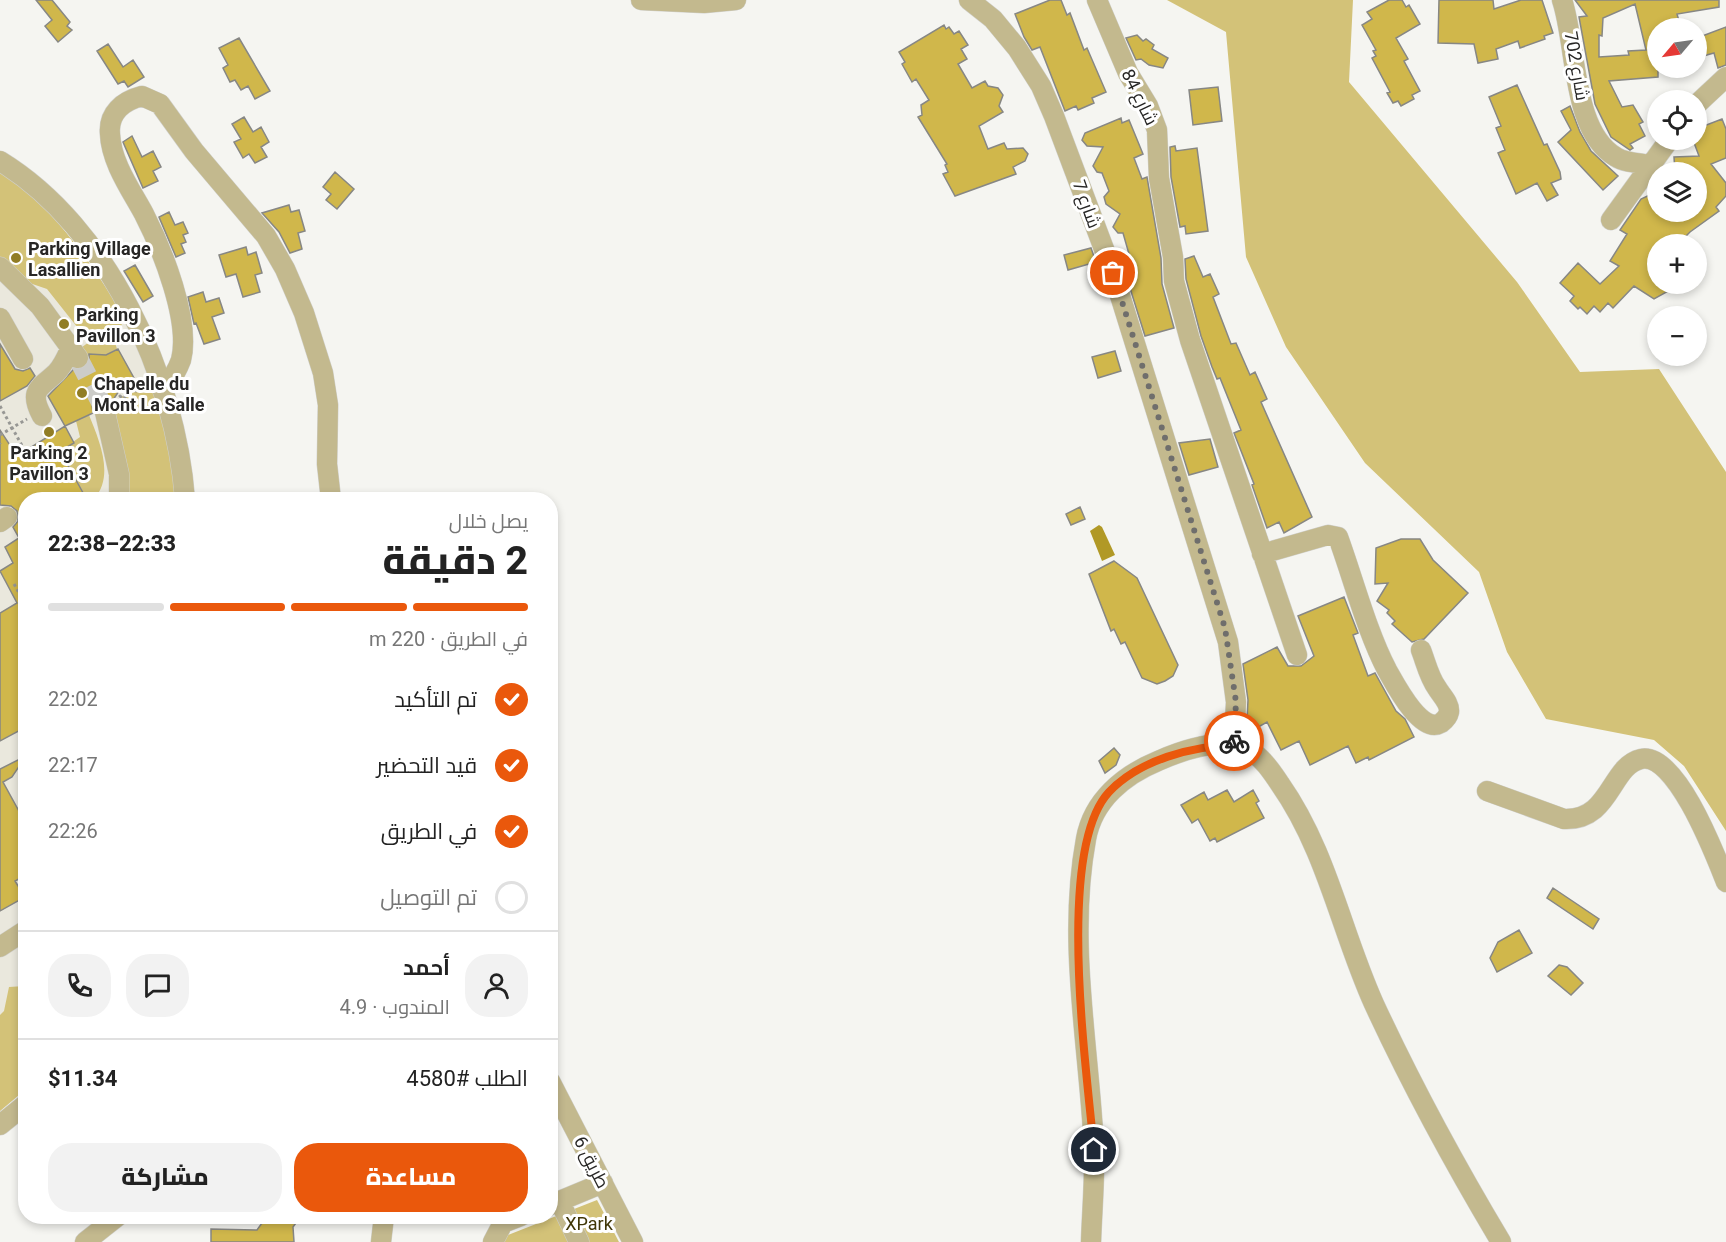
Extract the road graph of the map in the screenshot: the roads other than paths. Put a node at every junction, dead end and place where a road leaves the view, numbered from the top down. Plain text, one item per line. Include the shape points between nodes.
1 (641, 0) edge
2 (736, 0) edge
3 (969, 0) edge
4 (1097, 0) edge
5 (1562, 0) edge
6 (1726, 76) edge
7 (1707, 94) edge
8 (0, 161) edge
9 (1647, 164) edge
10 (1647, 170) edge
11 (1611, 220) dead end
12 (0, 267) edge
13 (0, 318) edge
14 (23, 359) dead end
15 (163, 392) junction
16 (105, 411) tunnel mouth
17 (42, 416) dead end
18 (115, 451) junction
19 (102, 492) edge
20 (119, 492) edge
21 (184, 492) edge
22 (330, 492) edge
23 (1262, 554) junction
24 (1421, 650) dead end
25 (1297, 655) dead end
26 (1234, 745) junction
27 (1487, 791) dead end
28 (1726, 882) edge
29 (18, 935) edge
30 (0, 947) edge
31 (558, 1096) edge
32 (18, 1110) edge
33 (0, 1125) edge
34 (603, 1182) junction
35 (558, 1202) edge
36 (558, 1208) edge
37 (108, 1224) edge
38 (383, 1224) edge
39 (502, 1224) edge
40 (85, 1242) edge
41 (381, 1242) edge
42 (493, 1242) edge
43 (579, 1242) edge
44 (633, 1242) edge
45 (1091, 1242) edge
46 (1501, 1242) edge

1 - 2 street
3 - 26 street, شارع 7 via 1006,33 1041,86 1113,273 1226,633 1236,702
4 - 23 street, شارع 84 via 1157,130 1159,178 1174,281
5 - 9 street, شارع 702 via 1580,98 1594,133 1617,159
6 - 7 street
8 - 15 street via 46,195 98,258 141,333
10 - 11 street
12 - 17 street via 40,306 74,352 40,384 36,400
13 - 14 street
15 - 21 street via 175,428
15 - 22 street via 182,354 173,287 161,249 117,164 110,134 118,109 142,96 160,104 266,236 285,269 323,373 328,405
16 - 18 street
18 - 19 street
18 - 20 street
23 - 24 street via 1328,535 1338,537 1386,667 1421,719 1428,725 1437,725 1445,720 1448,703 1436,687
23 - 25 street, شارع 84
26 - 45 street via 1188,751 1138,771 1109,792 1101,803 1084,847 1079,967 1094,1150
26 - 46 street via 1258,757 1294,803 1320,856 1373,1002 1450,1157
27 - 28 street via 1564,819 1574,819 1591,812 1629,766 1640,759 1653,760 1664,768 1693,807
29 - 30 street
31 - 34 street, طريق 6
32 - 33 street
34 - 35 street
34 - 44 street, طريق 6
36 - 43 street
37 - 40 street
38 - 41 street
39 - 42 street

